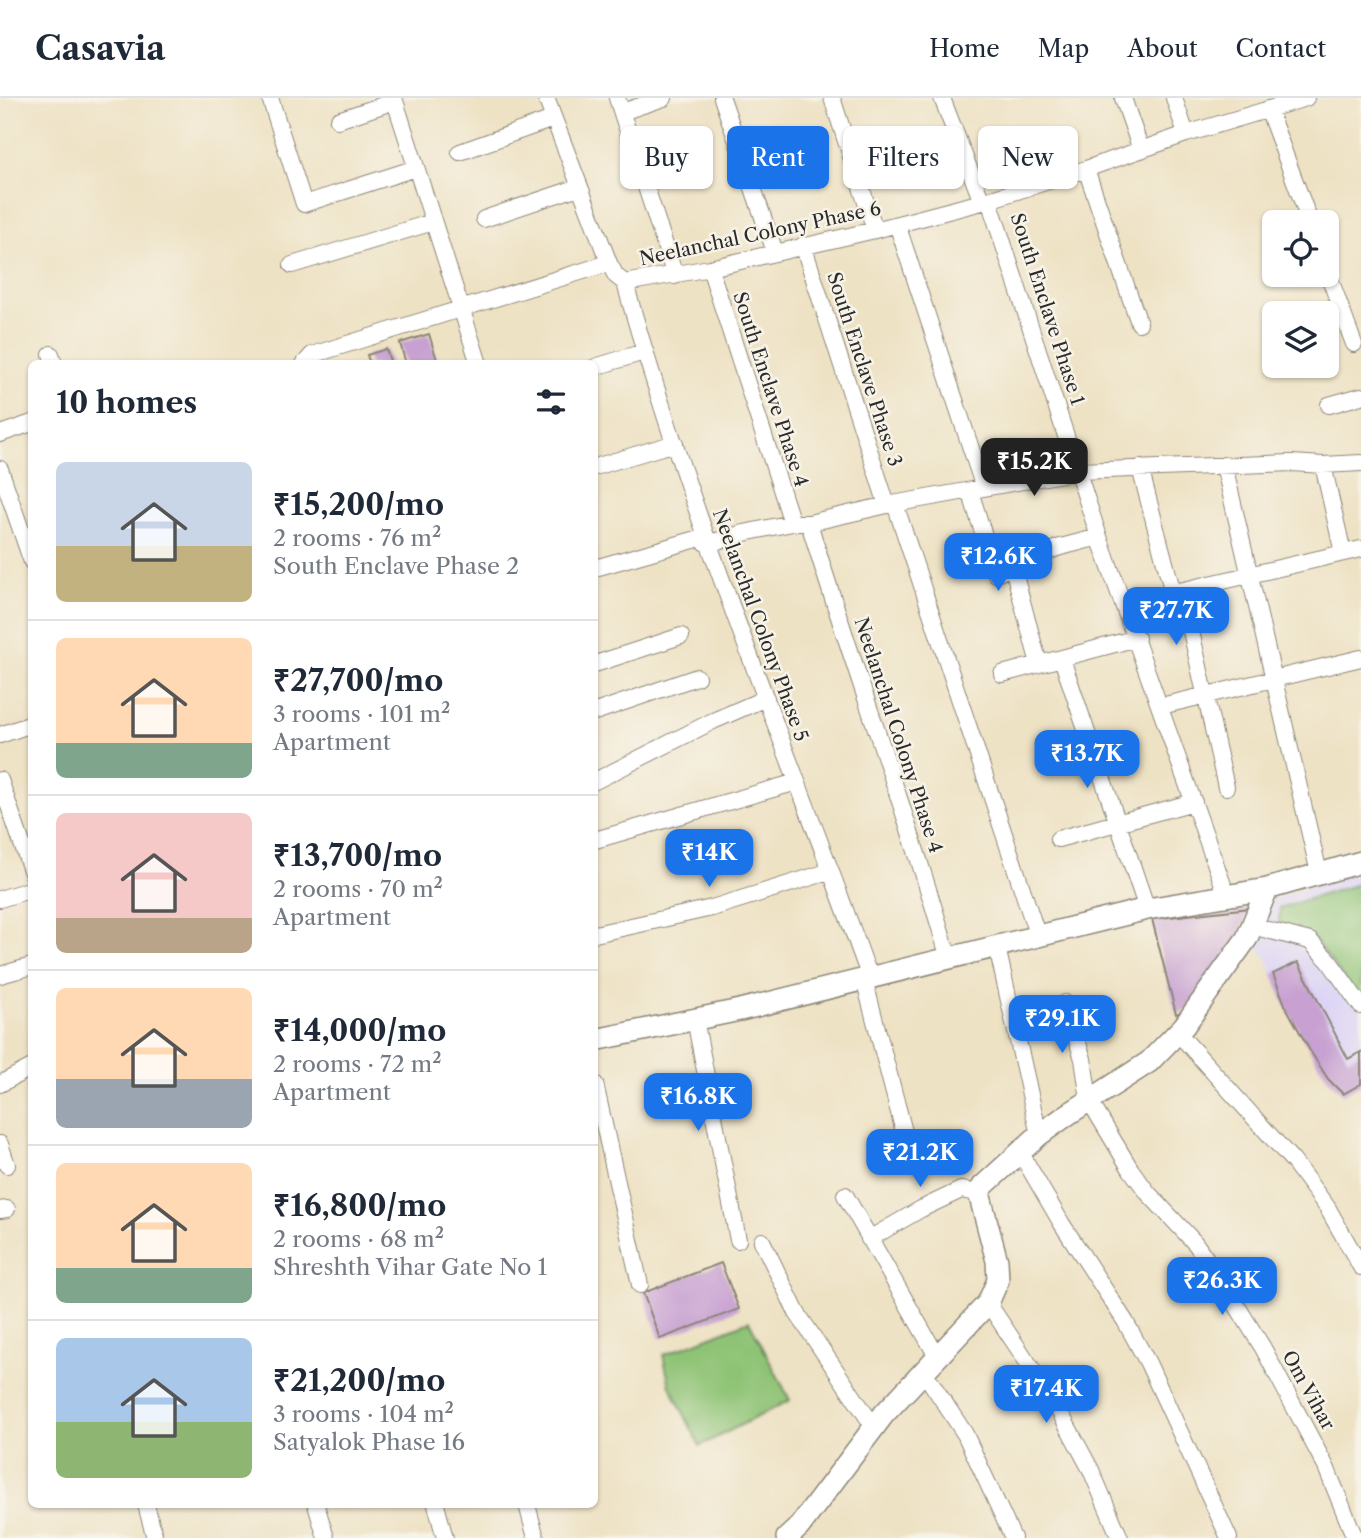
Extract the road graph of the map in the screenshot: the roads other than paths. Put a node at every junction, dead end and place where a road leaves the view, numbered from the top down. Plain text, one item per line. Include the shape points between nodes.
1 (270, 98) edge
2 (546, 98) edge
3 (664, 98) edge
4 (722, 98) edge
5 (832, 98) edge
6 (943, 98) edge
7 (1123, 98) edge
8 (1174, 98) edge
9 (1306, 98) edge
10 (394, 100) edge
11 (620, 105) edge
12 (1258, 107) edge
13 (553, 119) junction
14 (338, 120) dead end
15 (1186, 134) junction
16 (1140, 150) junction
17 (460, 152) dead end
18 (416, 168) junction
19 (1086, 169) junction
20 (579, 187) junction
21 (985, 201) junction
22 (1305, 210) edge
23 (484, 219) dead end
24 (433, 222) junction
25 (897, 225) junction
26 (875, 230) junction
27 (803, 245) junction
28 (775, 252) junction
29 (609, 263) junction
30 (292, 265) dead end
31 (710, 268) junction
32 (675, 276) junction
33 (625, 284) junction
34 (1333, 287) edge
35 (462, 308) junction
36 (1139, 323) dead end
37 (1354, 344) dead end
38 (644, 352) junction
39 (308, 360) edge
40 (478, 360) edge
41 (598, 366) edge
42 (1361, 396) edge
43 (1329, 405) dead end
44 (28, 424) edge
45 (0, 434) edge
46 (675, 443) junction
47 (1361, 463) edge
48 (1224, 465) junction
49 (1323, 465) junction
50 (598, 466) edge
51 (1140, 468) junction
52 (0, 469) edge
53 (1079, 471) junction
54 (977, 489) junction
55 (891, 504) junction
56 (792, 523) junction
57 (809, 523) junction
58 (1099, 537) junction
59 (706, 540) junction
60 (1361, 549) edge
61 (28, 550) edge
62 (1343, 553) junction
63 (598, 567) edge
64 (1013, 569) junction
65 (1250, 576) junction
66 (1177, 592) junction
67 (1124, 604) junction
68 (681, 636) dead end
69 (1137, 638) junction
70 (1361, 658) edge
71 (1062, 659) junction
72 (598, 663) edge
73 (1039, 664) junction
74 (1002, 674) dead end
75 (697, 677) dead end
76 (1274, 679) junction
77 (1205, 696) junction
78 (766, 698) junction
79 (1161, 706) junction
80 (598, 711) edge
81 (28, 726) edge
82 (0, 736) edge
83 (0, 780) edge
84 (598, 780) edge
85 (797, 782) junction
86 (1226, 787) dead end
87 (1194, 802) junction
88 (4, 807) edge
89 (1117, 823) junction
90 (598, 839) edge
91 (1058, 839) dead end
92 (1361, 862) edge
93 (28, 864) edge
94 (831, 871) junction
95 (1319, 873) junction
96 (28, 889) edge
97 (1267, 889) junction
98 (1227, 896) junction
99 (0, 899) edge
100 (1147, 909) junction
101 (1252, 926) junction
102 (598, 933) edge
103 (1038, 937) junction
104 (997, 947) junction
105 (949, 959) junction
106 (28, 968) edge
107 (0, 975) edge
108 (867, 978) junction
109 (1065, 1003) dead end
110 (1361, 1006) edge
111 (695, 1019) junction
112 (1178, 1033) junction
113 (598, 1039) edge
114 (28, 1069) edge
115 (0, 1084) edge
116 (598, 1098) edge
117 (1089, 1100) junction
118 (1039, 1135) junction
119 (0, 1144) edge
120 (908, 1147) dead end
121 (1020, 1152) junction
122 (7, 1165) dead end
123 (979, 1193) junction
124 (845, 1195) dead end
125 (869, 1239) junction
126 (738, 1240) dead end
127 (762, 1241) dead end
128 (1361, 1267) edge
129 (639, 1285) dead end
130 (988, 1303) junction
131 (931, 1365) junction
132 (874, 1427) junction
133 (151, 1508) edge
134 (317, 1508) edge
135 (437, 1508) edge
136 (528, 1508) edge
137 (797, 1535) edge
138 (155, 1538) edge
139 (326, 1538) edge
140 (444, 1538) edge
141 (536, 1538) edge
142 (1013, 1538) edge
143 (1120, 1538) edge
144 (1229, 1538) edge
145 (1355, 1538) edge

1 - 18 street via 304,204
2 - 13 street, Neelanchal Colony Phase 6
3 - 11 street
4 - 28 street
5 - 26 street
6 - 21 street, South Enclave Phase 1
7 - 16 street
8 - 15 street
9 - 12 street, Neelanchal Colony Phase 6
10 - 14 street
10 - 18 street
11 - 32 street
12 - 15 street, Neelanchal Colony Phase 6
12 - 22 street
13 - 17 street
13 - 20 street, Neelanchal Colony Phase 6
15 - 16 street, Neelanchal Colony Phase 6
16 - 19 street, Neelanchal Colony Phase 6
18 - 24 street
19 - 21 street, Neelanchal Colony Phase 6
19 - 36 street
20 - 23 street
20 - 29 street, Neelanchal Colony Phase 6
21 - 25 street, Neelanchal Colony Phase 6
21 - 53 street, South Enclave Phase 1
24 - 30 street
24 - 35 street
25 - 26 street, Neelanchal Colony Phase 6
25 - 54 street
26 - 27 street, Neelanchal Colony Phase 6
27 - 28 street, Neelanchal Colony Phase 6
27 - 55 street, South Enclave Phase 3
28 - 31 street, Neelanchal Colony Phase 6
29 - 33 street, Neelanchal Colony Phase 6
29 - 35 street
31 - 32 street, Neelanchal Colony Phase 6
31 - 56 street, South Enclave Phase 4
32 - 33 street, Neelanchal Colony Phase 6
33 - 38 street, Neelanchal Colony Phase 5
34 - 37 street
35 - 39 street
35 - 40 street
38 - 41 street
38 - 46 street, Neelanchal Colony Phase 5
42 - 43 street
44 - 45 street
46 - 50 street
46 - 59 street, Neelanchal Colony Phase 5
47 - 49 street
48 - 49 street
48 - 51 street
48 - 65 street
49 - 62 street
51 - 53 street
51 - 66 street
52 - 61 street
53 - 54 street
53 - 58 street, South Enclave Phase 1
54 - 55 street
54 - 64 street via 996,574
55 - 57 street
55 - 103 street, South Enclave Phase 3
56 - 57 street
56 - 59 street
57 - 105 street, Neelanchal Colony Phase 4
58 - 64 street via 1057,548
58 - 67 street, South Enclave Phase 1
59 - 63 street
59 - 78 street, Neelanchal Colony Phase 5
60 - 62 street
62 - 65 street
64 - 73 street
65 - 66 street
65 - 76 street
66 - 67 street
66 - 77 street
67 - 69 street, South Enclave Phase 1
68 - 72 street
69 - 71 street
69 - 79 street, South Enclave Phase 1
70 - 76 street
71 - 73 street
71 - 89 street
73 - 74 street
75 - 80 street
76 - 77 street
76 - 95 street
77 - 79 street
77 - 86 street
78 - 84 street
78 - 85 street, Neelanchal Colony Phase 5
79 - 87 street, South Enclave Phase 1
81 - 82 street
83 - 88 street
85 - 90 street
85 - 94 street, Neelanchal Colony Phase 5
87 - 89 street
87 - 98 street, South Enclave Phase 1
88 - 93 street
89 - 91 street
89 - 100 street
92 - 95 street
94 - 102 street via 712,908
94 - 108 street, Neelanchal Colony Phase 5
95 - 97 street
96 - 99 street
97 - 98 street
97 - 101 street
98 - 100 street
100 - 103 street
101 - 110 street via 1310,941
101 - 112 street
103 - 104 street
104 - 105 street
104 - 118 street
105 - 108 street
106 - 107 street
108 - 111 street
108 - 120 street, Neelanchal Colony Phase 5
109 - 117 street via 1083,1059
111 - 113 street
111 - 126 street
112 - 117 street via 1149,1062
112 - 128 street via 1293,1161 1327,1207
114 - 115 street
116 - 129 street
117 - 118 street
117 - 145 street, Om Vihar via 1131,1170 1195,1243 1263,1348 1326,1467
118 - 121 street
119 - 122 street
121 - 123 street
121 - 144 street via 1148,1363
123 - 125 street via 961,1190
123 - 130 street via 997,1261 998,1280
124 - 125 street
125 - 131 street
127 - 132 street via 797,1313
130 - 131 street
130 - 143 street via 1056,1405
131 - 132 street
131 - 142 street
132 - 137 street
133 - 138 street
134 - 139 street
135 - 140 street
136 - 141 street

